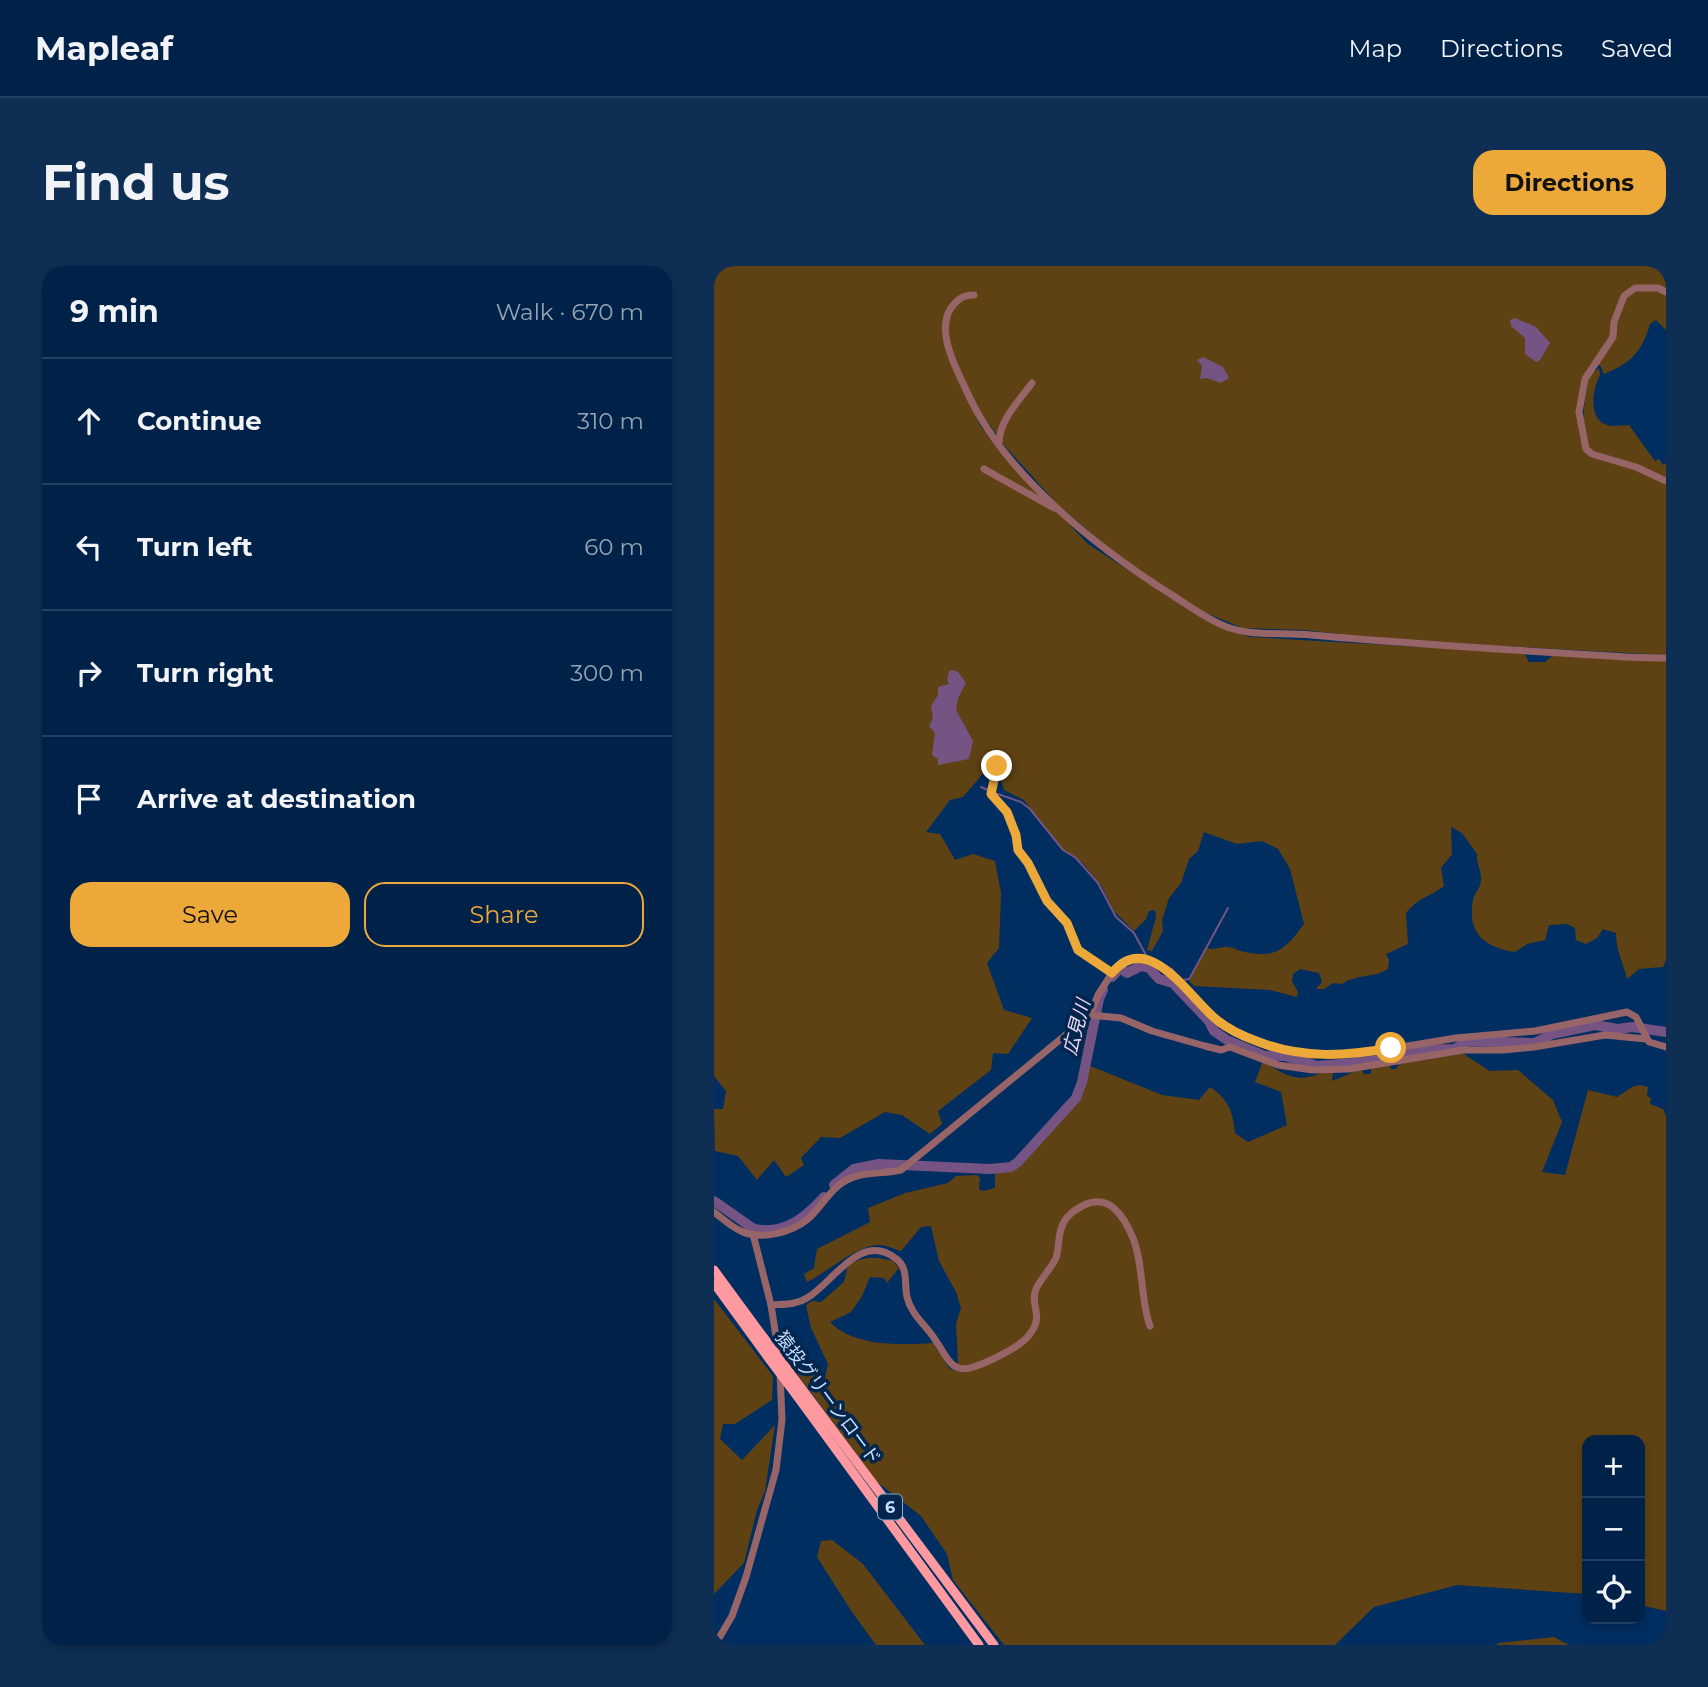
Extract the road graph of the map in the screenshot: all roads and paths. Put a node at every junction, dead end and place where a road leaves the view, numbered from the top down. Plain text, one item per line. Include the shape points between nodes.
1 (1666, 292) edge
2 (974, 295) dead end
3 (1032, 383) dead end
4 (999, 443) junction
5 (984, 468) dead end
6 (1666, 481) edge
7 (1061, 511) junction
8 (1666, 658) edge
9 (997, 766) dead end
10 (1112, 973) junction
11 (1095, 1015) junction
12 (1236, 1034) junction
13 (1645, 1037) junction
14 (1230, 1046) junction
15 (1666, 1047) edge
16 (714, 1212) edge
17 (753, 1234) junction
18 (714, 1270) edge
19 (714, 1283) edge
20 (771, 1305) junction
21 (1150, 1326) dead end
22 (715, 1645) edge
23 (979, 1645) edge
24 (994, 1645) edge

1 - 6 street via 1635,288 1624,296 1613,337 1585,379 1579,412 1586,449 1592,454
2 - 4 street via 961,298 950,308 945,327 975,410
3 - 4 street via 1007,418
4 - 7 street
5 - 7 street
7 - 8 street via 1154,584 1226,627 1244,632
9 - 10 street via 992,791 1007,812 1018,850 1047,901 1067,923 1078,950
10 - 11 street via 1098,995
10 - 12 street via 1129,958 1155,963 1170,971 1220,1024
11 - 14 street via 1121,1018 1221,1050
11 - 17 street via 901,1170 872,1172 838,1186 792,1230
12 - 13 street via 1289,1052 1346,1055 1550,1029 1623,1012 1633,1014
12 - 14 street
13 - 14 street via 1588,1036 1527,1048 1435,1053 1334,1070 1278,1065
13 - 15 street
16 - 17 street via 739,1231
17 - 20 street
18 - 24 main road, 猿投グリーンロード / 6, bridge
19 - 23 main road, 猿投グリーンロード / 6, bridge
20 - 21 street via 808,1298 858,1255 885,1253 899,1261 911,1309 950,1363 970,1368 1029,1336 1038,1317 1035,1290 1056,1258 1062,1224 1072,1212 1099,1201 1113,1206 1133,1237
20 - 22 street via 782,1420 776,1469 746,1577

